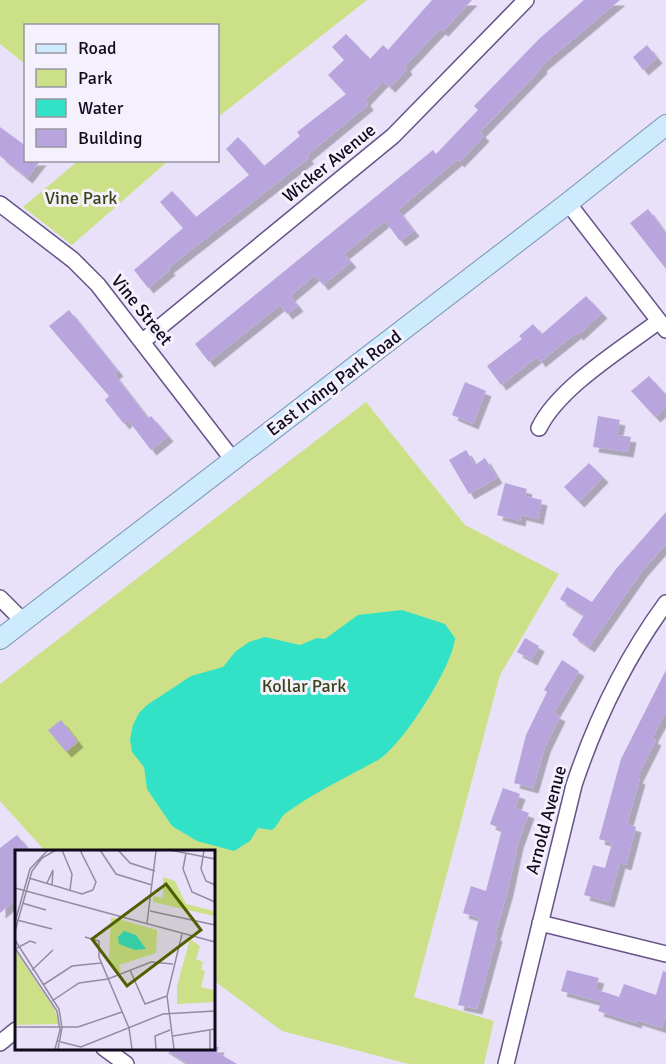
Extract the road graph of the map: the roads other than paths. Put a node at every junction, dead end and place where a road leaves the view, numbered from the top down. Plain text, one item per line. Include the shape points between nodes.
1 (526, 0) edge
2 (666, 125) edge
3 (568, 203) junction
4 (0, 204) edge
5 (663, 325) edge
6 (142, 341) junction
7 (539, 428) dead end
8 (233, 460) junction
9 (0, 598) edge
10 (666, 603) edge
11 (23, 621) junction
12 (0, 639) edge
13 (540, 922) junction
14 (666, 954) edge
15 (15, 1031) edge
16 (0, 1043) edge
17 (107, 1049) edge
18 (126, 1064) edge
19 (506, 1064) edge

1 - 6 street, Wicker Avenue via 393,136
2 - 3 main road, East Irving Park Road
3 - 5 street
3 - 8 main road, East Irving Park Road
4 - 6 street, Vine Street via 84,270
5 - 7 street via 562,395
6 - 8 street, Vine Street
8 - 11 main road, East Irving Park Road
9 - 11 street
10 - 13 street, Arnold Avenue via 639,641 598,717 574,785
11 - 12 main road, East Irving Park Road
13 - 14 street
13 - 19 street, Arnold Avenue
15 - 16 street
17 - 18 street

